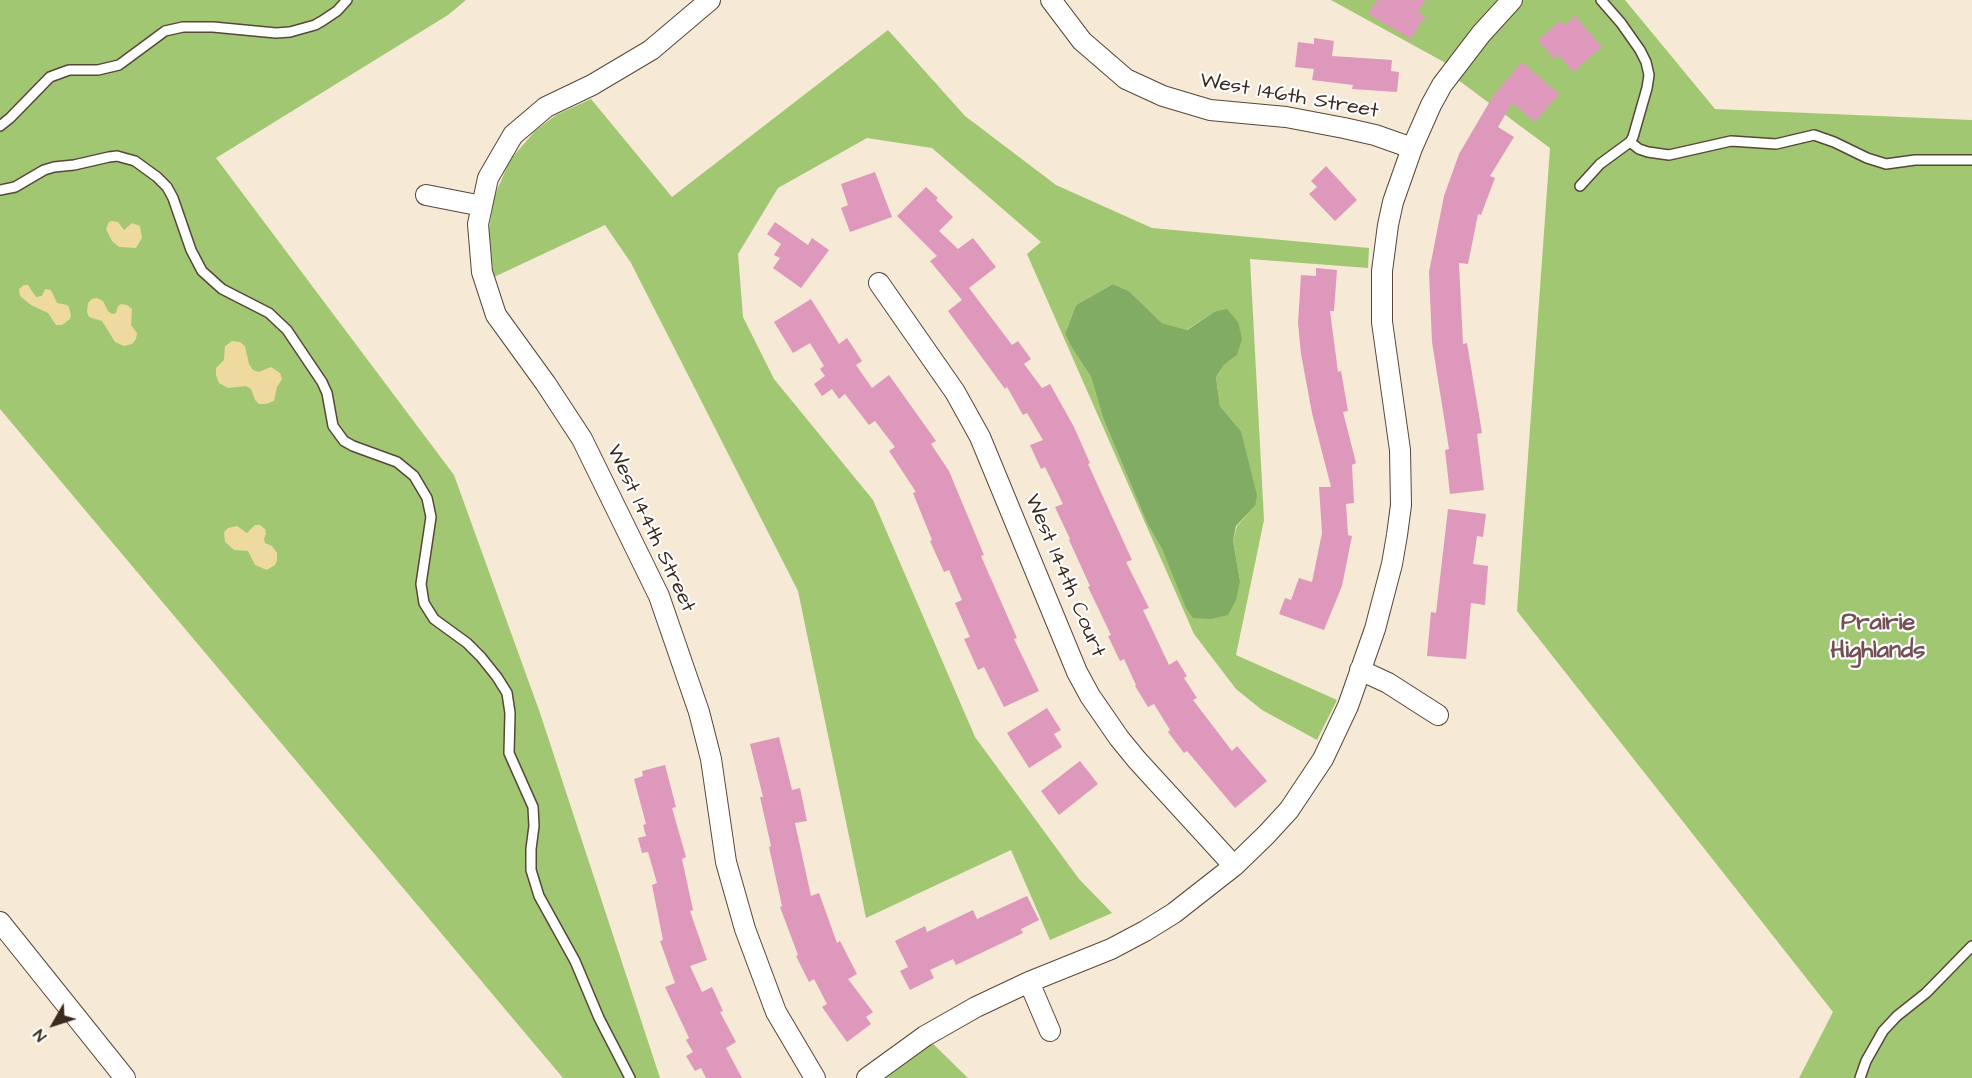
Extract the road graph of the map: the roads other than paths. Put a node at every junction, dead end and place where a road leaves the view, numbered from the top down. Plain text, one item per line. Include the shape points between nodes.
1 (347, 0) edge
2 (710, 0) edge
3 (1051, 0) edge
4 (1512, 0) edge
5 (1601, 0) edge
6 (0, 126) edge
7 (1630, 142) junction
8 (1412, 148) junction
9 (1972, 160) edge
10 (1580, 186) dead end
11 (0, 190) edge
12 (426, 195) dead end
13 (482, 206) junction
14 (879, 283) dead end
15 (1360, 670) junction
16 (1438, 715) dead end
17 (1234, 866) junction
18 (0, 922) edge
19 (1972, 946) edge
20 (1029, 982) junction
21 (1050, 1031) dead end
22 (125, 1078) edge
23 (630, 1078) edge
24 (815, 1078) edge
25 (867, 1078) edge
26 (1860, 1078) edge

1 - 6 lane via 315,26 290,32 213,27 165,31 119,65 69,70 50,77
2 - 13 street, West 144th Street via 651,50 546,107 513,135 488,177
3 - 8 street, West 146th Street via 1082,41 1126,79 1163,96 1210,110 1286,117 1344,128
4 - 8 street via 1454,67
5 - 7 lane via 1636,44 1649,75
7 - 9 lane via 1648,152 1670,155 1731,141 1776,144 1814,135 1886,164 1915,159
7 - 10 lane via 1600,164
8 - 15 street via 1393,202 1382,271 1382,322 1400,450 1401,505 1390,574
11 - 23 lane via 15,187 54,167 117,156 135,161 157,177 173,198 202,271 222,289 268,313 287,330 322,382 333,426 344,441 397,462 414,476 427,498 431,517 422,584 424,603 434,619 481,657 507,693 509,753 533,807 531,870 538,896 575,962
12 - 13 street
13 - 24 street, West 144th Street via 478,224 482,272 496,315 582,439 659,596 699,712 711,759 726,862 745,928 776,1012
14 - 17 street, West 144th Court via 955,392 980,437 1090,696 1131,752
15 - 16 street
15 - 17 street via 1336,733 1307,786 1281,819
17 - 20 street via 1145,932
18 - 22 street
19 - 26 lane via 1883,1031
20 - 21 street
20 - 25 street via 933,1030

